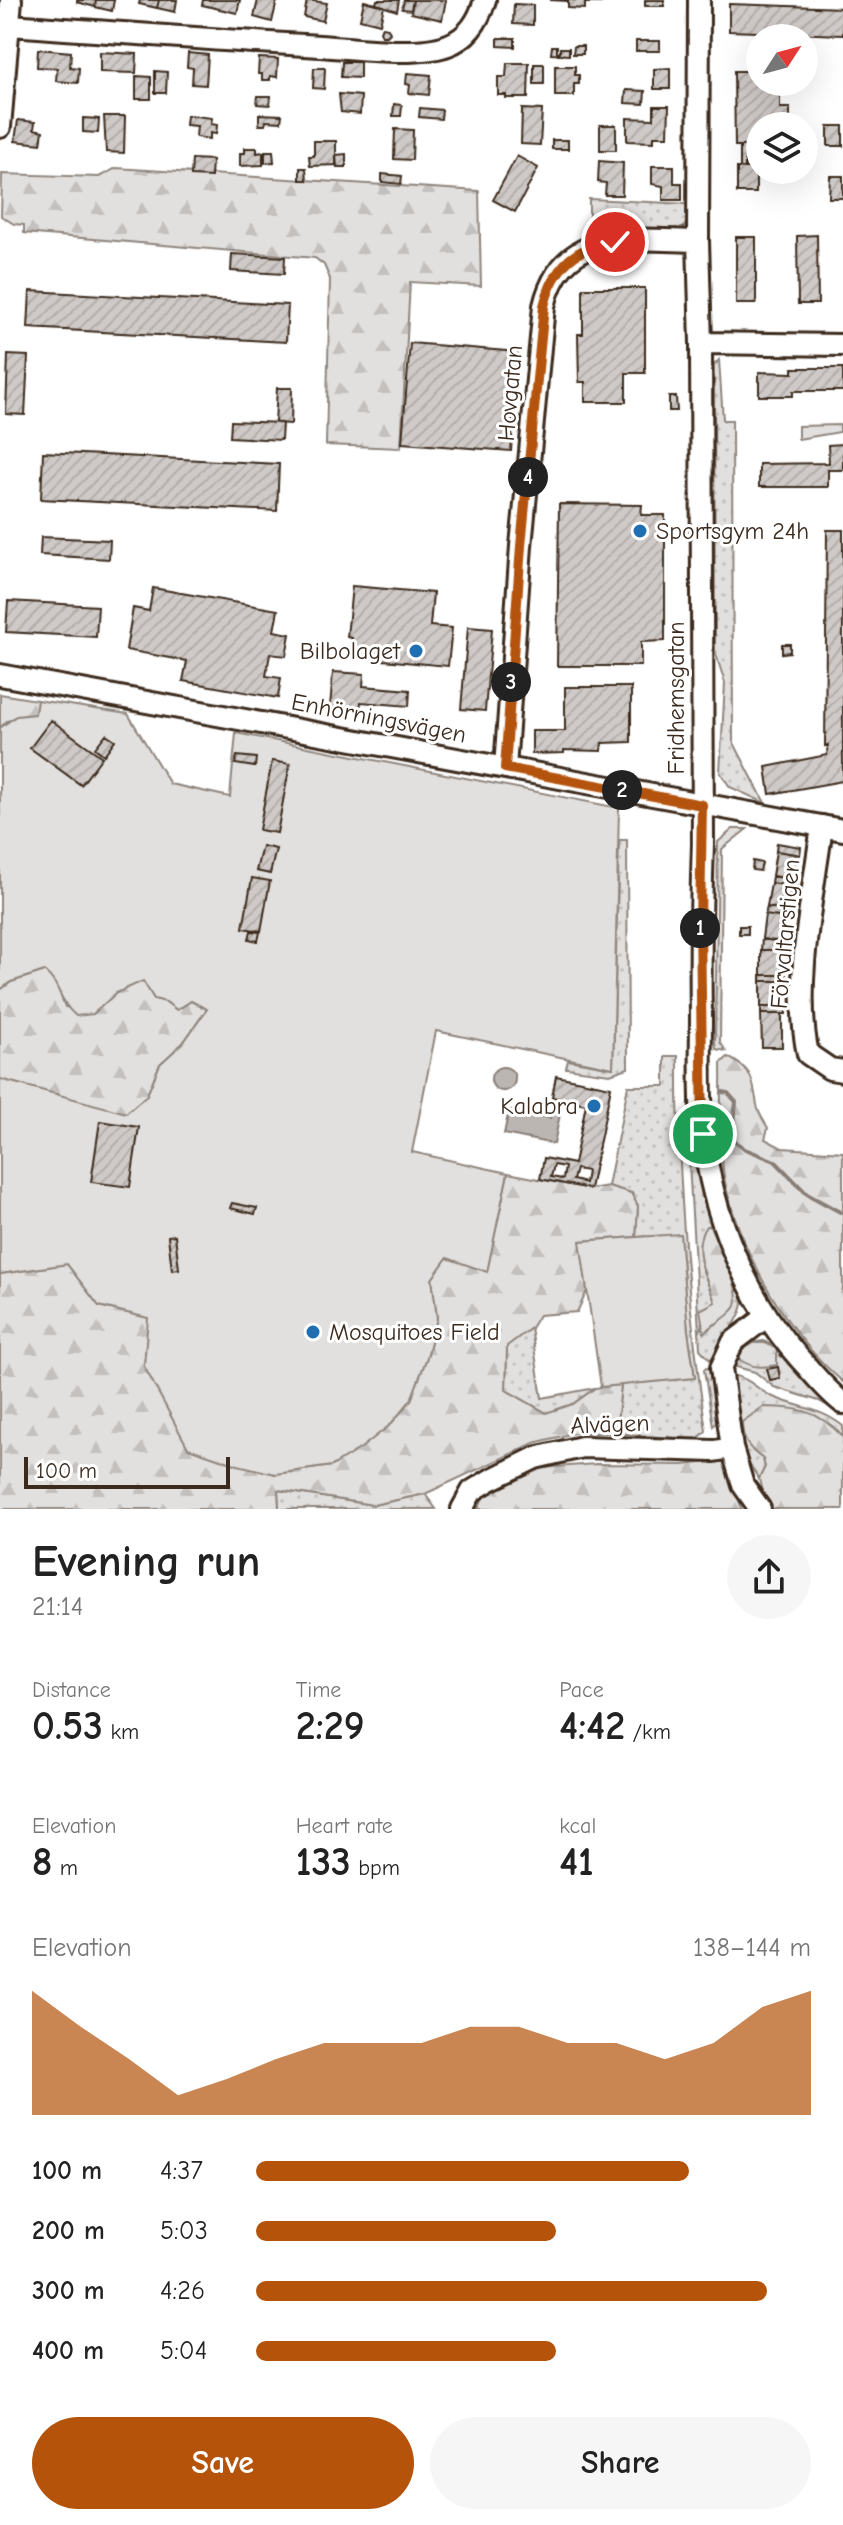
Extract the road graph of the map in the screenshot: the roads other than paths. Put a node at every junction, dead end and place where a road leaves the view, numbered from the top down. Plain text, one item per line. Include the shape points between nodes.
1 (11, 0) edge
2 (485, 0) edge
3 (699, 0) edge
4 (8, 25) junction
5 (0, 127) edge
6 (698, 241) junction
7 (701, 343) junction
8 (843, 345) edge
9 (0, 675) edge
10 (505, 768) junction
11 (702, 805) junction
12 (822, 826) junction
13 (843, 830) edge
14 (843, 1071) edge
15 (766, 1317) junction
16 (843, 1403) edge
17 (732, 1448) junction
18 (462, 1509) edge
19 (760, 1509) edge

1 - 4 street
2 - 4 street via 475,25 462,38 431,49
3 - 6 street, Fridhemsgatan
4 - 5 street
6 - 7 street, Fridhemsgatan
6 - 10 street, Hovgatan via 600,243 575,253 548,287
7 - 8 street
7 - 11 street, Fridhemsgatan
9 - 10 street, Enhörningsvägen
10 - 11 street, Enhörningsvägen
11 - 12 street, Enhörningsvägen
11 - 15 street, Fridhemsgatan via 703,1134 731,1243
12 - 13 street, Enhörningsvägen
12 - 14 street, Förvaltarstigen via 803,1031 808,1054
15 - 16 street, Fridhemsgatan
15 - 17 street via 733,1342 722,1361
17 - 18 street, Alvägen via 582,1447 535,1458 490,1480 472,1491
17 - 19 street via 743,1485

